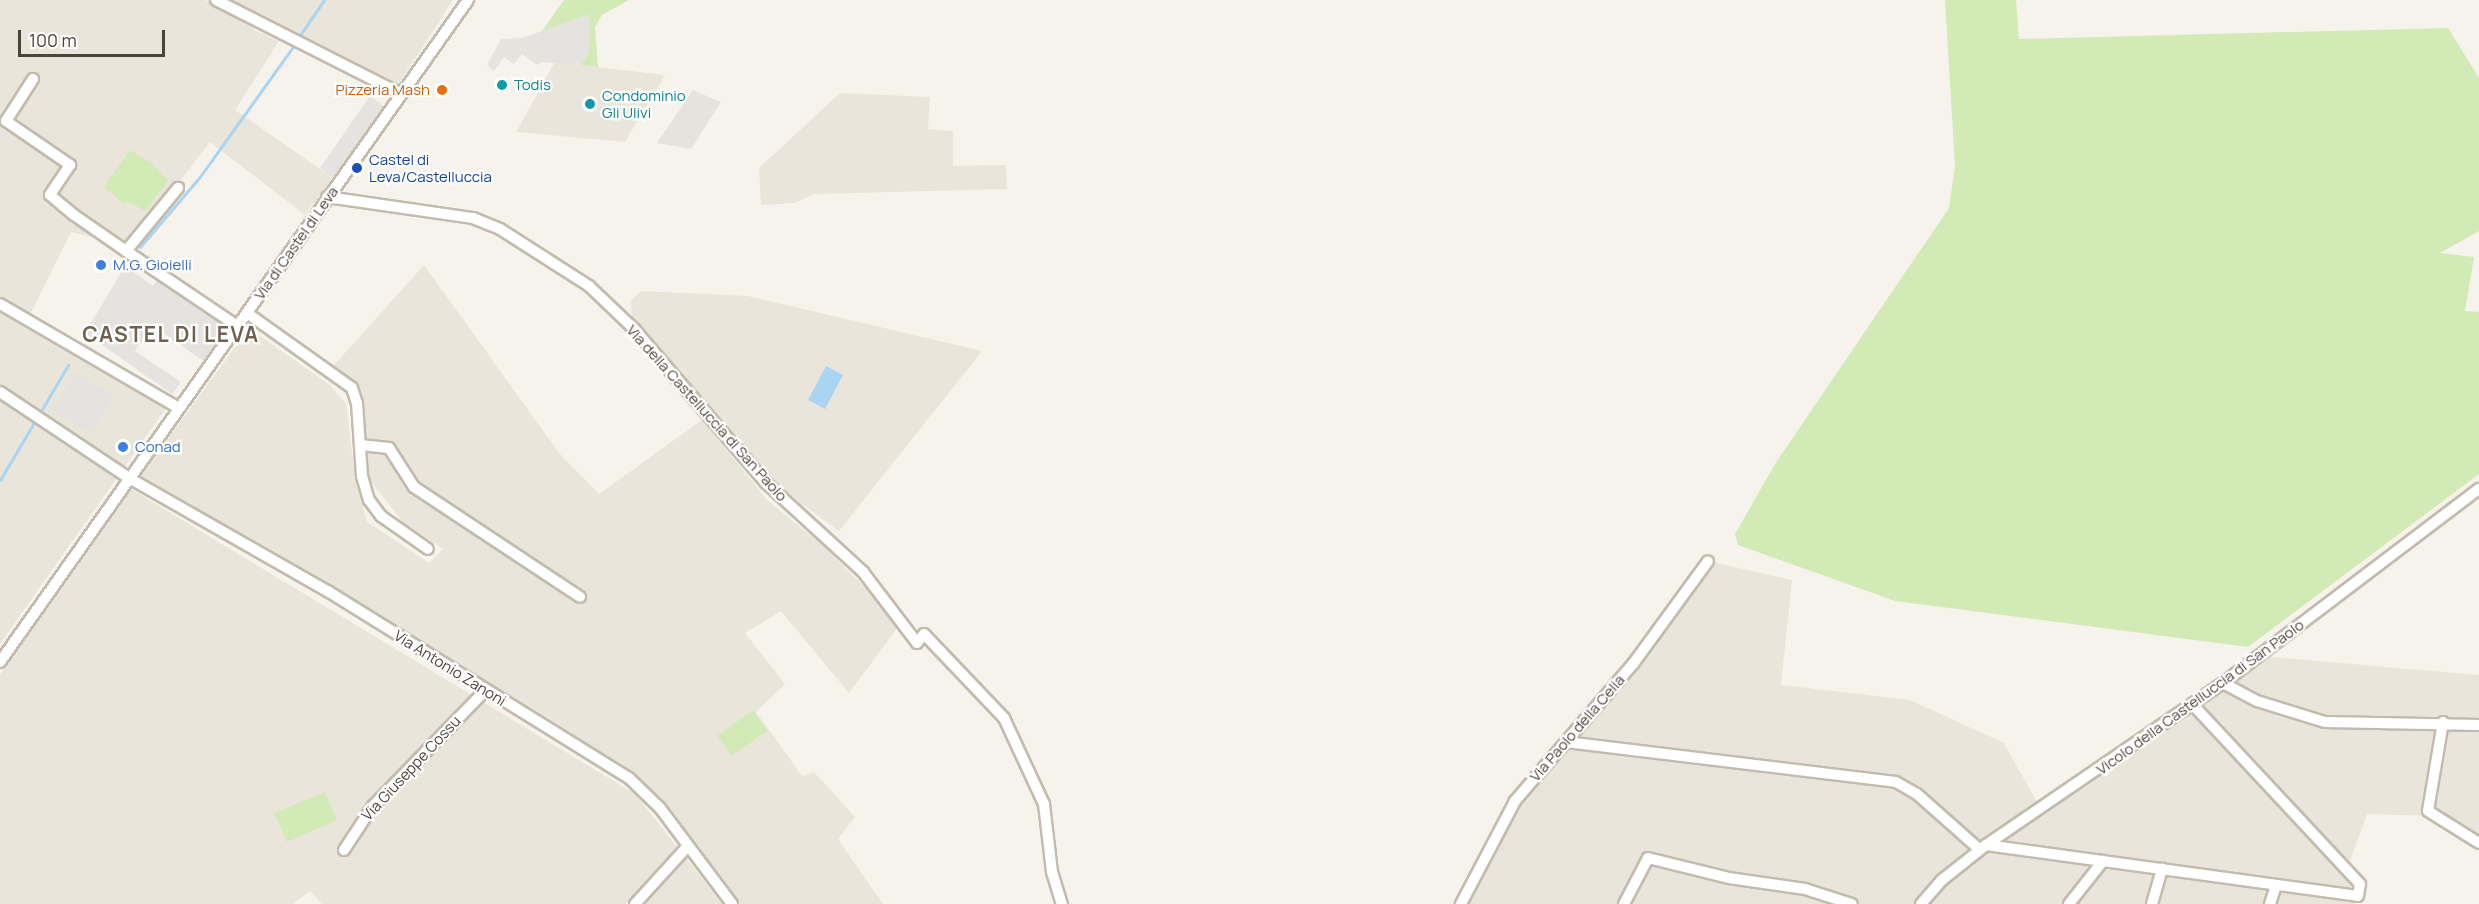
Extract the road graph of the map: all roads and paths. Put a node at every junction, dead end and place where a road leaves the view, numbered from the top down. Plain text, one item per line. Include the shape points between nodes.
1 (216, 0) edge
2 (468, 0) edge
3 (33, 79) dead end
4 (401, 94) junction
5 (178, 188) dead end
6 (327, 197) junction
7 (126, 251) junction
8 (0, 304) edge
9 (247, 313) junction
10 (237, 326) junction
11 (0, 392) edge
12 (179, 408) junction
13 (360, 445) junction
14 (129, 478) junction
15 (2479, 489) edge
16 (429, 549) dead end
17 (1708, 561) dead end
18 (580, 597) dead end
19 (0, 662) edge
20 (2223, 683) junction
21 (485, 691) junction
22 (2193, 705) junction
23 (2443, 722) junction
24 (2479, 725) edge
25 (1566, 742) junction
26 (2479, 843) edge
27 (687, 847) junction
28 (1983, 847) junction
29 (344, 850) dead end
30 (2103, 861) junction
31 (2162, 868) junction
32 (2276, 885) junction
33 (635, 904) edge
34 (732, 904) edge
35 (1062, 904) edge
36 (1461, 904) edge
37 (1624, 904) edge
38 (1852, 904) edge
39 (1921, 904) edge
40 (2068, 904) edge
41 (2152, 904) edge
42 (2270, 904) edge

1 - 4 street
2 - 4 street, Via di Castel di Leva
3 - 7 street via 6,121 70,165 50,195
4 - 6 street, Via di Castel di Leva
5 - 7 street
6 - 9 street, Via di Castel di Leva
6 - 35 street, Via della Castelluccia di San Paolo via 448,212 482,221 572,273 635,330 766,483 863,572 917,643 924,634 1004,718 1044,804 1052,872
7 - 10 street
8 - 12 street
9 - 10 street, Via di Castel di Leva
9 - 13 street via 349,385 357,399
10 - 12 street, Via di Castel di Leva
11 - 14 street, Via Antonio Zanoni
12 - 14 street, Via di Castel di Leva
13 - 16 street via 363,482 375,509
13 - 18 street via 389,448 417,489
14 - 19 street, Via di Castel di Leva
14 - 21 street, Via Antonio Zanoni via 329,592
15 - 20 street, Vicolo della Castelluccia di San Paolo
17 - 25 street, Via Paolo della Celia via 1638,658
20 - 22 street, Vicolo della Castelluccia di San Paolo
20 - 23 street via 2257,701 2325,722
21 - 27 street, Via Antonio Zanoni via 642,787
21 - 29 street, Via Giuseppe Cossu via 366,813
22 - 28 street, Vicolo della Castelluccia di San Paolo
22 - 32 street via 2360,884 2361,892 2355,897
23 - 24 street
23 - 26 street via 2428,811
25 - 28 street via 1896,783 1917,794
25 - 36 street, Via Paolo della Celia via 1509,809
27 - 33 street
27 - 34 street, Via Antonio Zanoni
28 - 30 street
28 - 39 street, Vicolo della Castelluccia di San Paolo via 1942,880
30 - 31 street
30 - 40 street
31 - 32 street
31 - 41 street
32 - 42 street
37 - 38 street via 1648,858 1729,878 1805,889

